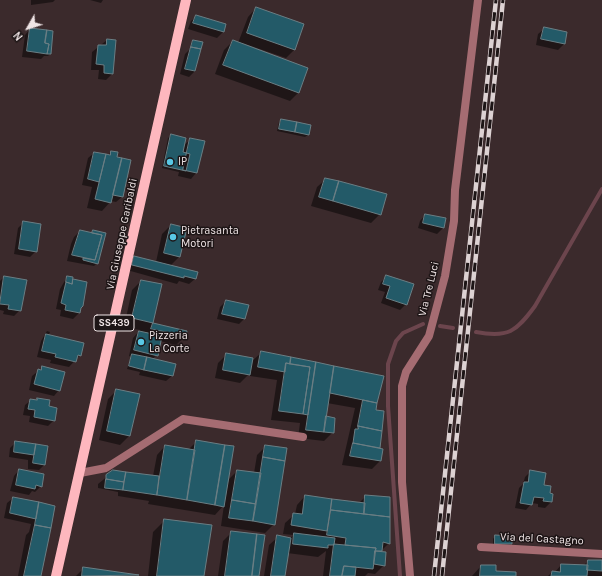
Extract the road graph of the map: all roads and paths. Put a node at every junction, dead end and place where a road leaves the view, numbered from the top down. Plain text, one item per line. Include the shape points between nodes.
1 (186, 0) edge
2 (478, 0) edge
3 (303, 437) dead end
4 (80, 473) junction
5 (481, 547) dead end
6 (602, 554) edge
7 (56, 576) edge
8 (410, 576) edge

1 - 4 main road, Via Giuseppe Garibaldi / SS439
2 - 8 street, Via Tre Luci via 455,190 454,221 445,276 429,336 406,372 402,386 402,482
3 - 4 street via 184,419 106,468
4 - 7 main road, Via Giuseppe Garibaldi / SS439
5 - 6 street, Via del Castagno

